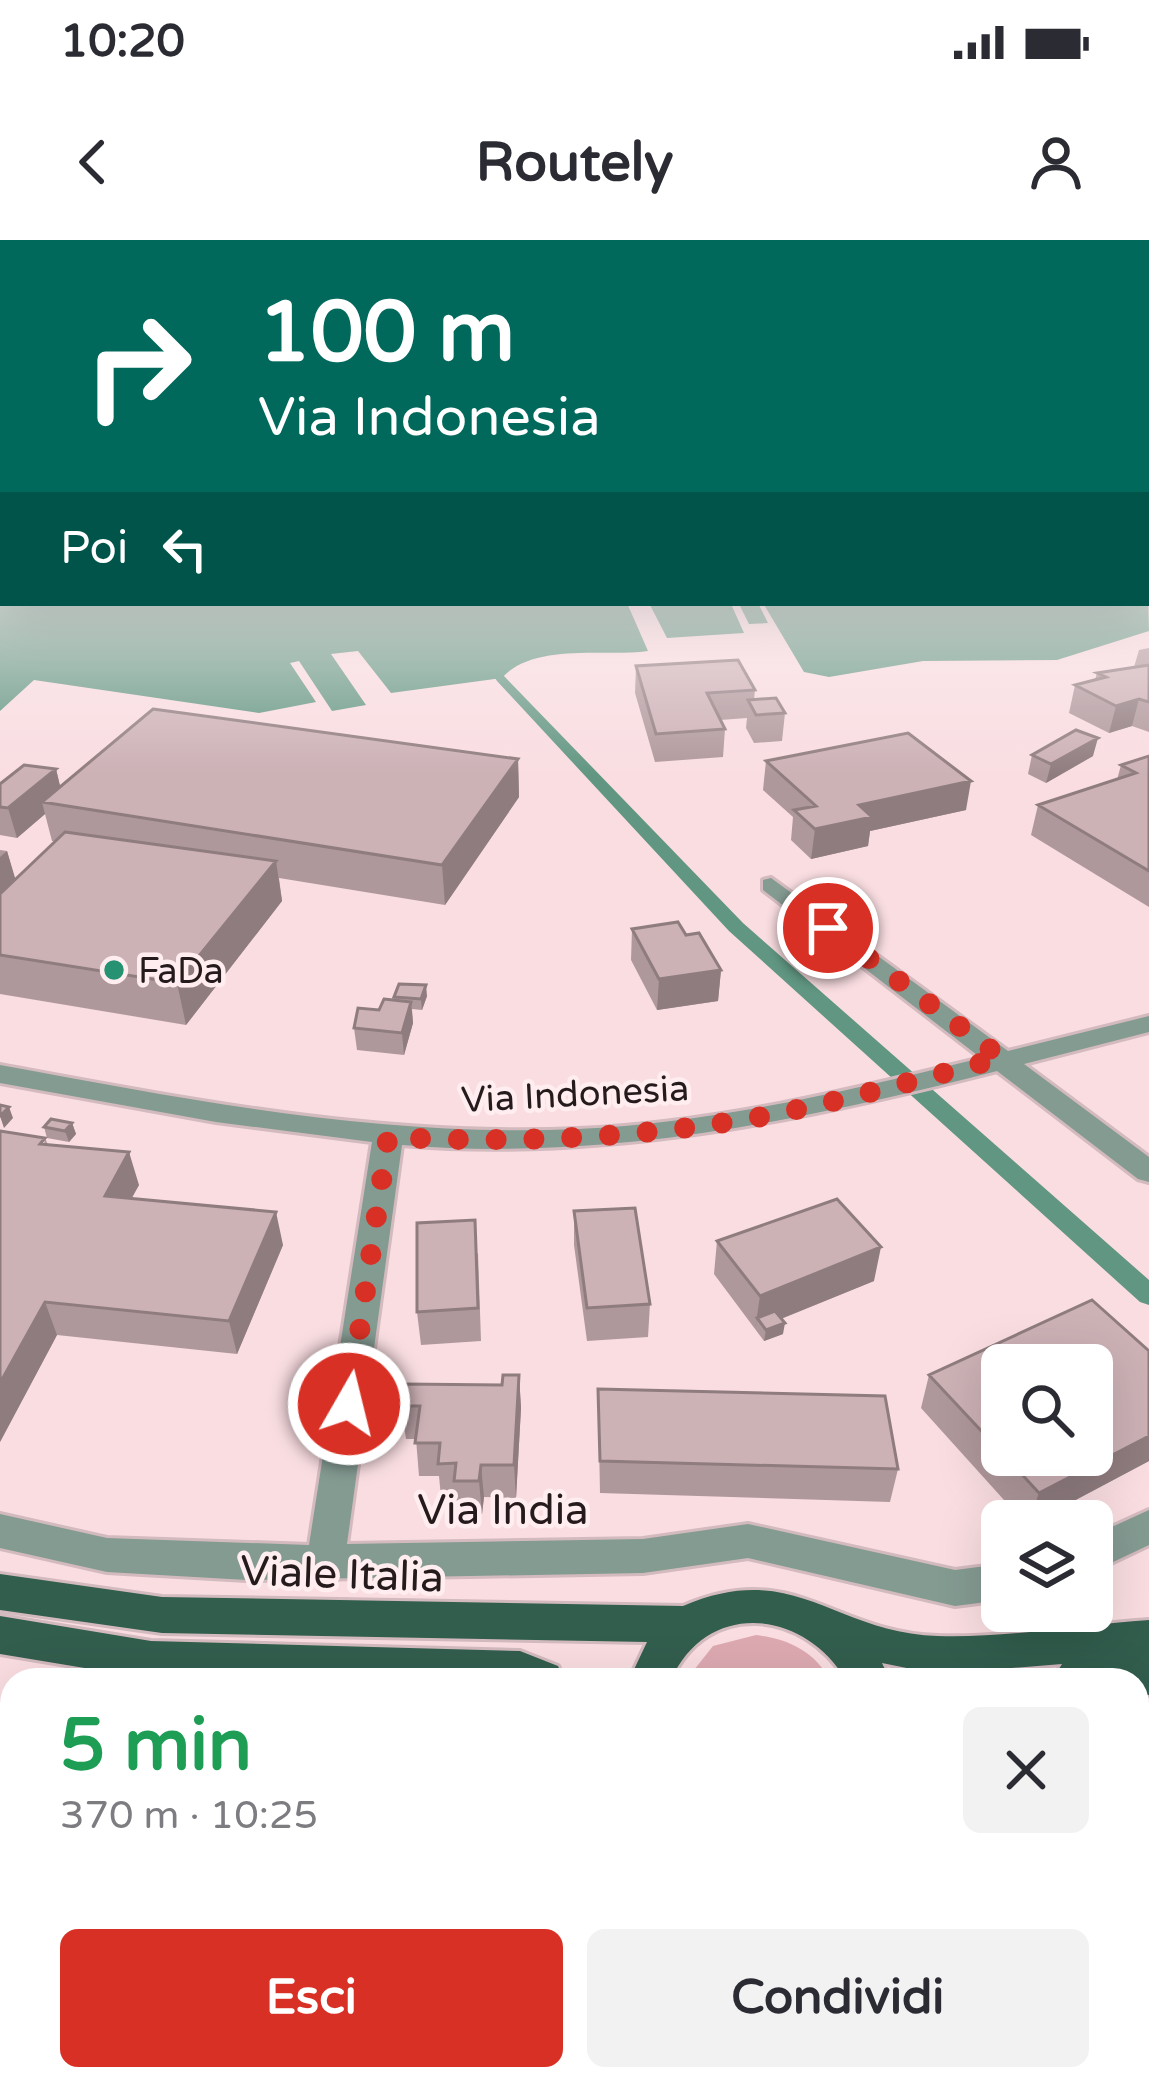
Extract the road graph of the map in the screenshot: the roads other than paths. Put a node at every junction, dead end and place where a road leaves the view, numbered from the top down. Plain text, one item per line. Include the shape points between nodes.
1 (771, 885) dead end
2 (1149, 1024) edge
3 (1002, 1058) junction
4 (0, 1074) edge
5 (388, 1137) junction
6 (1149, 1172) edge
7 (1149, 1526) edge
8 (0, 1531) edge
9 (1113, 1544) edge
10 (326, 1558) junction
11 (981, 1585) edge
12 (0, 1592) edge
13 (683, 1624) junction
14 (0, 1635) edge
15 (838, 1636) junction
16 (1149, 1639) edge
17 (492, 1668) edge
18 (653, 1668) edge
19 (861, 1668) edge

1 - 3 street
2 - 3 street, Via Indonesia
3 - 5 street, Via Indonesia via 741,1120 583,1139
3 - 6 street
4 - 5 street, Via Indonesia
5 - 10 street
7 - 9 street
8 - 10 street, Via India via 107,1555 188,1562
10 - 11 street, Via India via 643,1556 748,1541 955,1588
12 - 13 main road, Viale Italia via 162,1615
13 - 15 main road via 755,1602 799,1611
13 - 18 main road
14 - 17 main road via 151,1660
15 - 16 main road via 936,1655
15 - 19 main road

